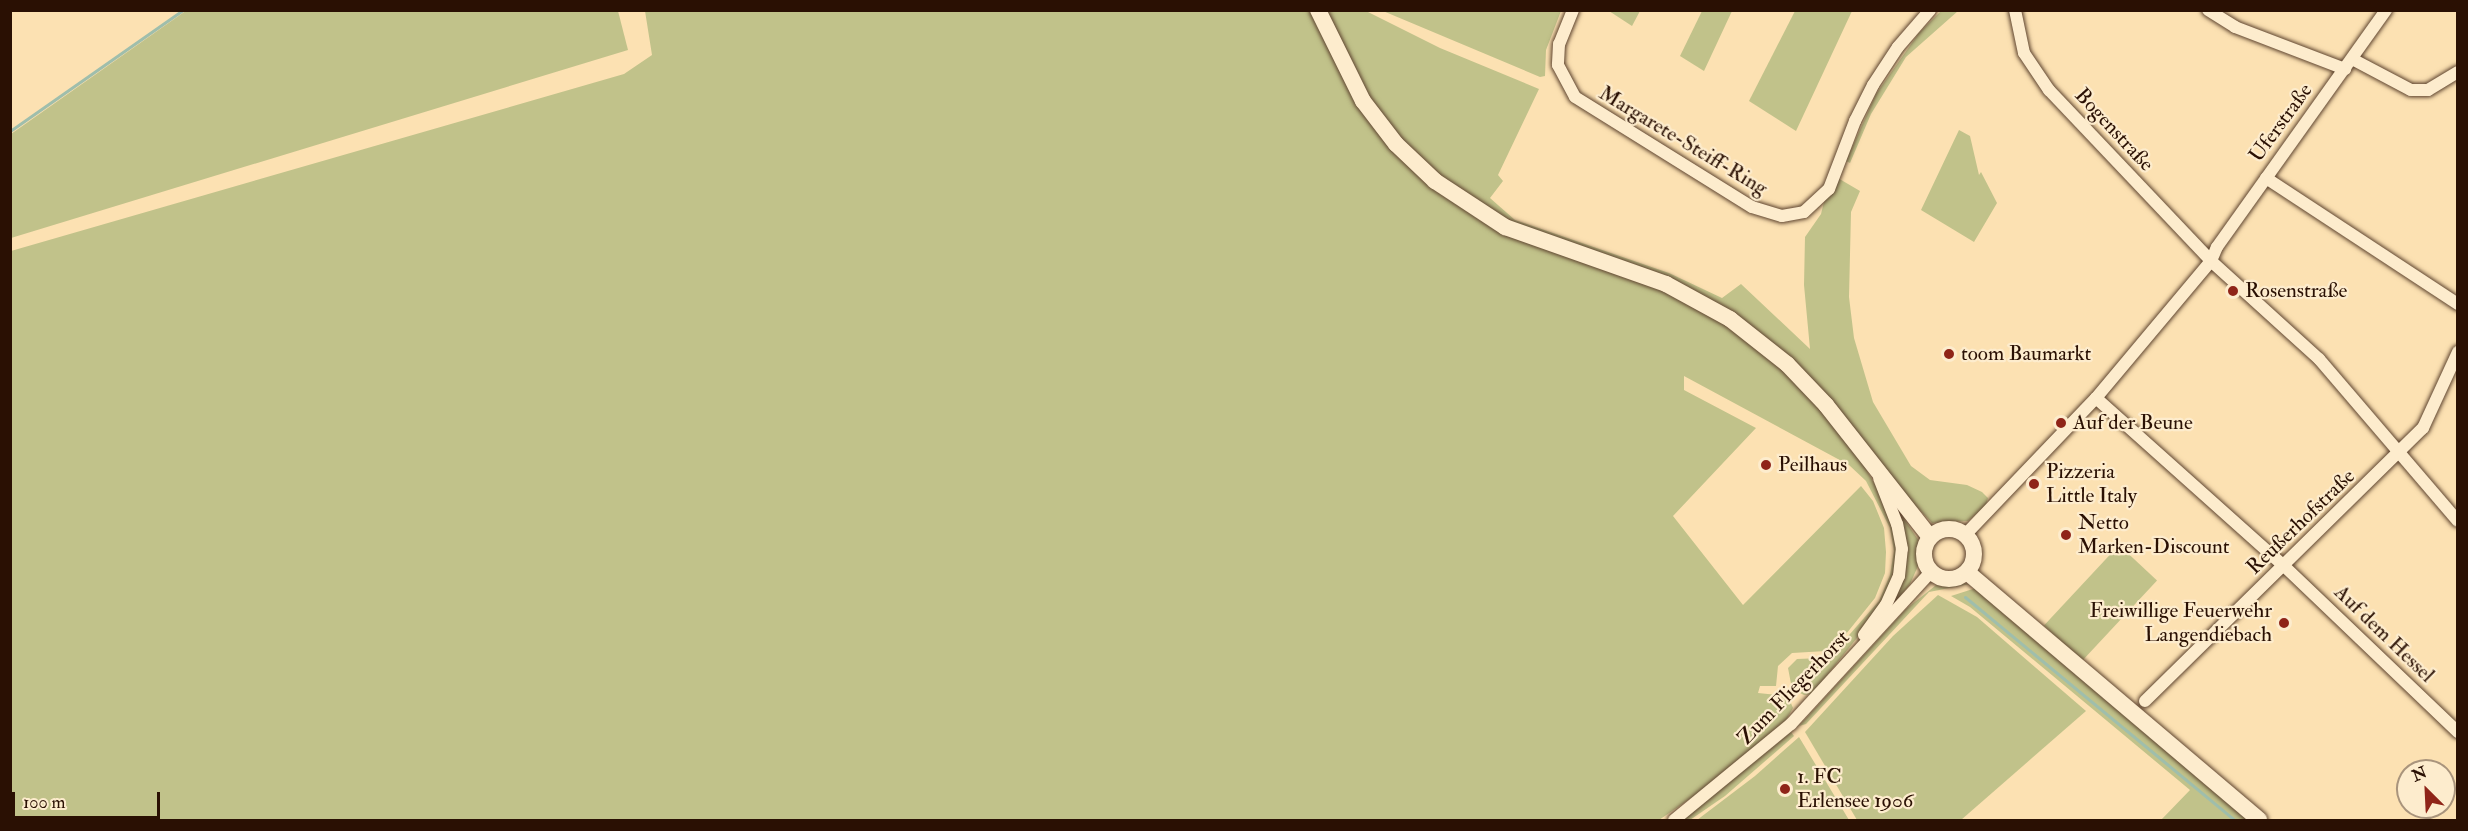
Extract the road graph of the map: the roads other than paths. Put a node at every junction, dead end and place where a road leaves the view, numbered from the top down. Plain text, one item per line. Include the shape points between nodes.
1 (1318, 10) edge
2 (1573, 10) edge
3 (1930, 10) edge
4 (2015, 10) edge
5 (2208, 10) edge
6 (2386, 10) edge
7 (2349, 65) junction
8 (2457, 72) edge
9 (2266, 177) junction
10 (2211, 261) junction
11 (2457, 304) edge
12 (2457, 352) edge
13 (2096, 398) junction
14 (2400, 453) junction
15 (1875, 469) junction
16 (2457, 521) edge
17 (1965, 535) junction
18 (1930, 537) junction
19 (2283, 565) junction
20 (1931, 572) junction
21 (1967, 572) junction
22 (1840, 672) junction
23 (2145, 701) dead end
24 (2457, 732) edge
25 (1674, 820) edge
26 (2259, 820) edge

1 - 15 main road via 1348,78 1363,101 1396,144 1435,181 1505,227 1666,284 1730,319 1788,364 1826,405
2 - 3 street, Margarete-Steiff-Ring via 1559,44 1558,65 1575,97 1752,207 1782,216 1804,212 1829,189 1855,121 1874,85 1898,47
4 - 10 street, Bogenstraße via 2024,53 2049,90
5 - 7 street via 2235,27
6 - 7 street, Uferstraße
7 - 8 street via 2411,90 2428,90
7 - 9 street, Uferstraße
9 - 10 street, Uferstraße
9 - 11 street
10 - 13 street
10 - 14 street via 2319,359
12 - 14 street, Reußerhofstraße via 2423,428
13 - 17 street
13 - 19 street, Auf dem Hessel
14 - 16 street
14 - 19 street, Reußerhofstraße
15 - 18 main road
15 - 22 street via 1897,524 1902,549 1899,576 1886,605
17 - 18 main road via 1944,530
17 - 21 main road via 1973,549
18 - 20 main road via 1924,559
19 - 23 street, Reußerhofstraße
19 - 24 street, Auf dem Hessel
20 - 21 main road via 1953,579
20 - 22 street, Zum Fliegerhorst
21 - 26 main road
22 - 25 street, Zum Fliegerhorst via 1768,746

